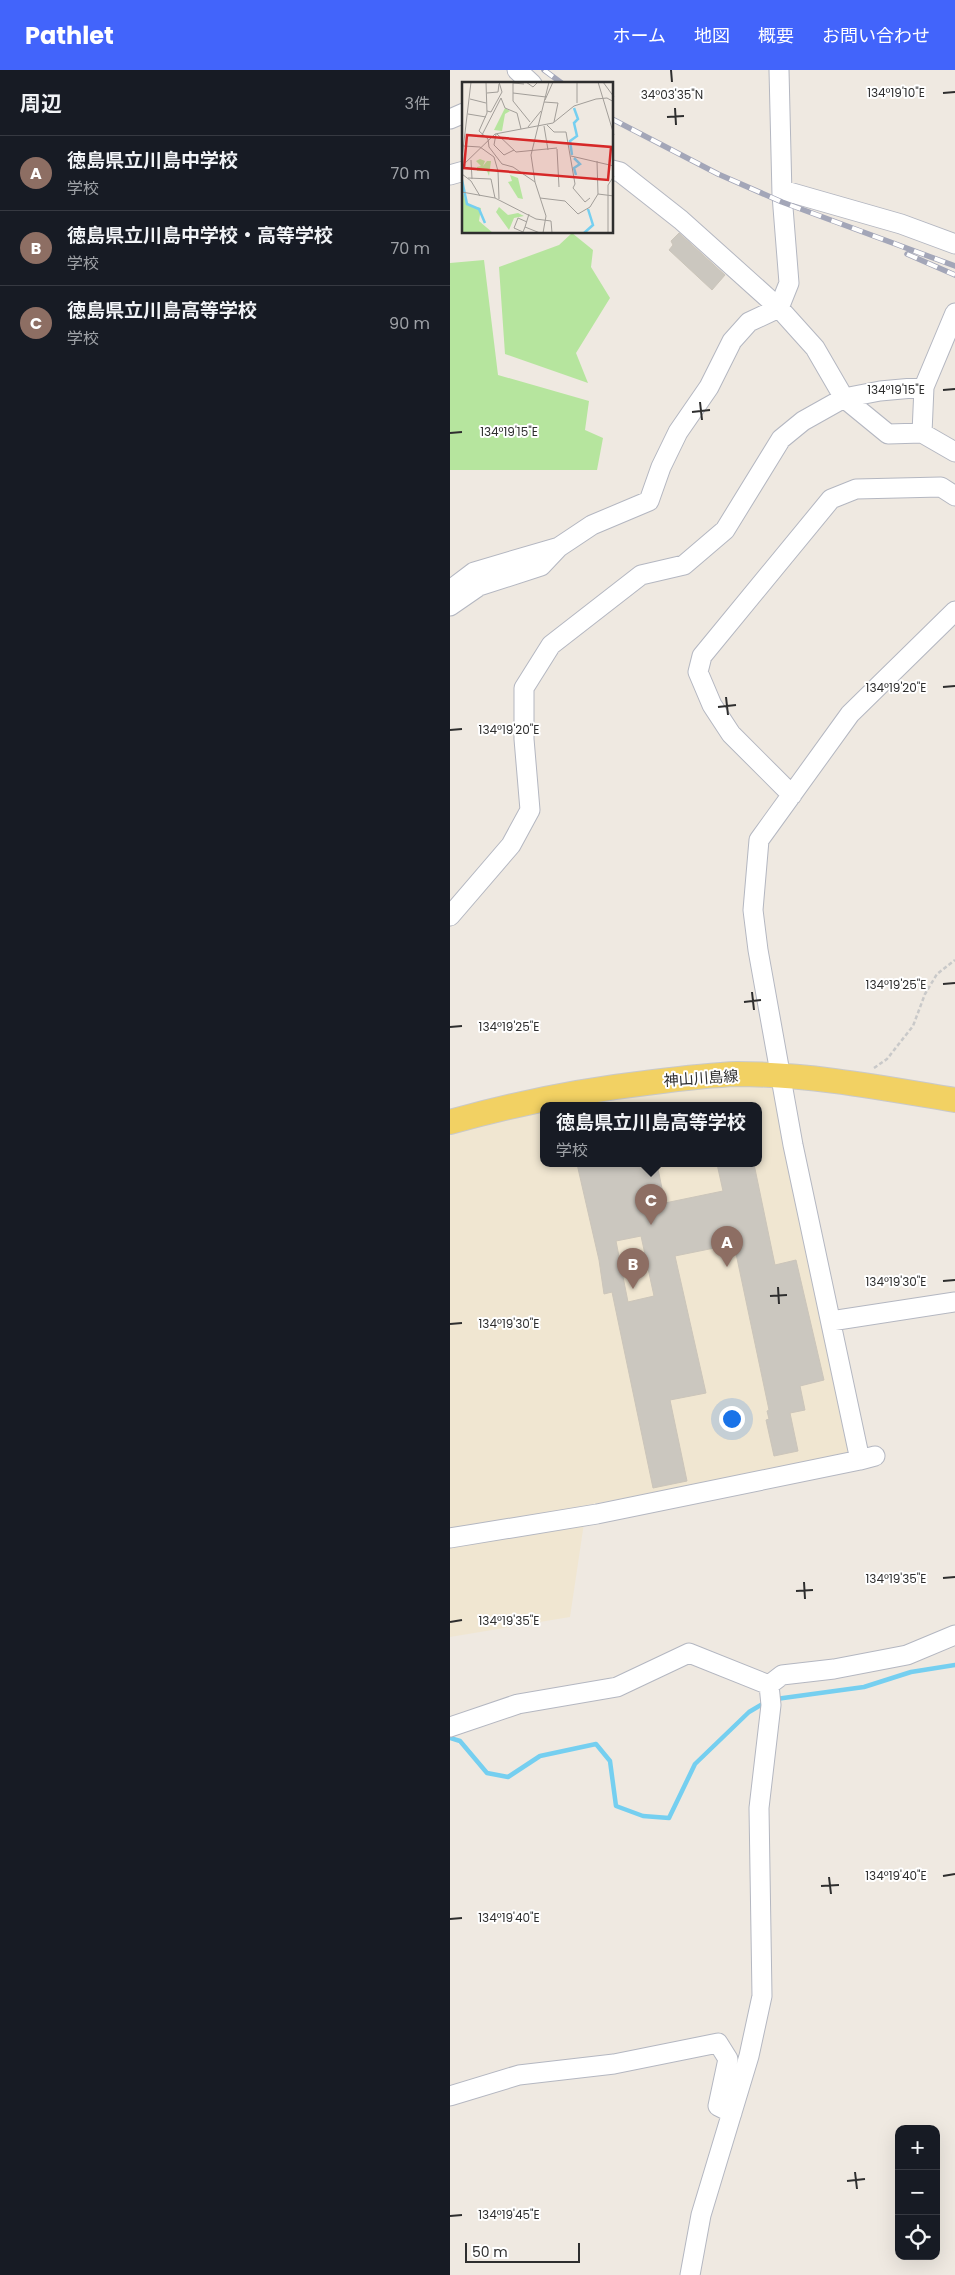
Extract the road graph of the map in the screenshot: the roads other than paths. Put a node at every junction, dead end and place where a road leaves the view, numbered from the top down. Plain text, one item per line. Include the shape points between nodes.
1 (517, 70) edge
2 (779, 70) edge
3 (530, 82) edge
4 (462, 114) edge
5 (450, 119) edge
6 (614, 170) edge
7 (782, 190) junction
8 (955, 244) edge
9 (779, 308) junction
10 (955, 313) edge
11 (924, 387) junction
12 (844, 398) junction
13 (922, 433) junction
14 (955, 452) edge
15 (955, 496) edge
16 (559, 547) junction
17 (450, 590) edge
18 (450, 606) edge
19 (955, 612) edge
20 (792, 795) junction
21 (450, 916) edge
22 (781, 1077) junction
23 (955, 1100) edge
24 (450, 1122) edge
25 (955, 1302) edge
26 (831, 1321) junction
27 (450, 1538) edge
28 (955, 1635) edge
29 (770, 1695) junction
30 (450, 1727) edge
31 (450, 2096) edge
32 (732, 2113) junction
33 (690, 2275) edge

1 - 3 street
2 - 7 street
4 - 5 street
6 - 9 street via 681,220
7 - 8 street via 901,224
7 - 9 street via 789,283
9 - 12 street via 815,348
9 - 16 street via 749,322 732,341 709,387 678,432 649,501 592,525
10 - 11 street
11 - 12 street via 880,390
11 - 13 street
12 - 13 street via 888,434
12 - 21 street via 803,421 781,439 725,530 684,565 642,575 551,645 524,688 524,739 530,810 511,846
13 - 14 street
15 - 20 street via 941,487 856,489 831,499 702,656 698,672 712,705 731,734
16 - 17 street via 474,572
16 - 18 street via 541,566 479,586
19 - 20 street via 850,714
20 - 22 street via 759,840 753,910
22 - 23 main road, 神山川島線 via 861,1084
22 - 24 main road, 神山川島線 via 738,1074 694,1076 588,1089
22 - 26 street
25 - 26 street
26 - 27 street via 867,1458 597,1514
28 - 29 street via 907,1655 782,1675
29 - 30 street via 689,1653 617,1687 518,1704
29 - 32 street via 759,1808 762,1996
31 - 32 street via 520,2074 614,2064 718,2043 728,2060 718,2106
32 - 33 street via 701,2215

